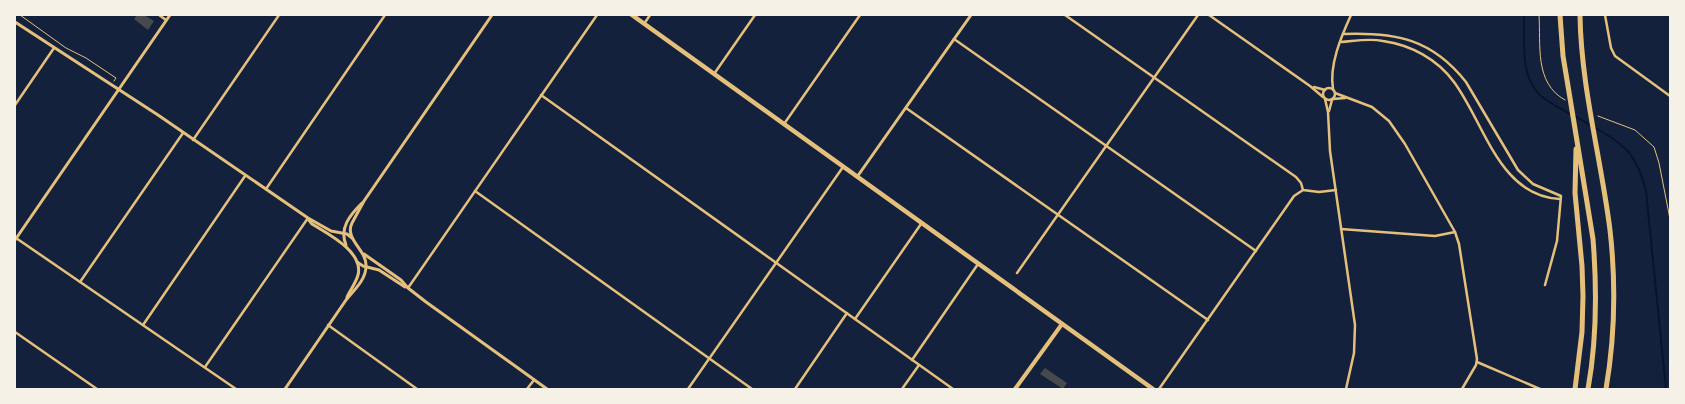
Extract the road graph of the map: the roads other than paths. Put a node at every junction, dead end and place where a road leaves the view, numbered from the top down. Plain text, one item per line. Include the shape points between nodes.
1 (159, 15) edge
2 (170, 15) edge
3 (279, 15) edge
4 (385, 15) edge
5 (492, 15) edge
6 (597, 15) edge
7 (632, 15) edge
8 (650, 15) edge
9 (755, 15) edge
10 (860, 15) edge
11 (972, 15) edge
12 (1065, 15) edge
13 (1198, 15) edge
14 (1209, 15) edge
15 (1351, 15) edge
16 (1560, 15) edge
17 (1580, 15) edge
18 (1605, 15) edge
19 (166, 20) junction
20 (15, 22) edge
21 (644, 24) junction
22 (1343, 34) junction
23 (954, 40) junction
24 (1341, 42) junction
25 (54, 48) junction
26 (714, 74) junction
27 (1154, 78) junction
28 (1332, 78) junction
29 (1310, 86) junction
30 (119, 89) junction
31 (1325, 89) junction
32 (1333, 89) junction
33 (1336, 93) junction
34 (541, 95) junction
35 (1670, 96) edge
36 (1324, 98) junction
37 (1347, 98) junction
38 (1333, 99) junction
39 (15, 105) edge
40 (906, 108) junction
41 (1328, 112) junction
42 (784, 124) junction
43 (183, 133) junction
44 (1576, 136) junction
45 (193, 140) junction
46 (1106, 146) junction
47 (843, 166) junction
48 (245, 176) junction
49 (857, 177) junction
50 (266, 189) junction
51 (1303, 190) junction
52 (1336, 190) junction
53 (476, 191) junction
54 (1560, 197) junction
55 (364, 201) junction
56 (1058, 214) junction
57 (308, 218) junction
58 (922, 222) junction
59 (1341, 229) junction
60 (1456, 232) junction
61 (343, 233) junction
62 (16, 239) edge
63 (354, 239) junction
64 (347, 247) junction
65 (1256, 251) junction
66 (361, 252) junction
67 (354, 257) junction
68 (776, 263) junction
69 (978, 263) junction
70 (366, 267) junction
71 (1017, 272) dead end
72 (80, 282) junction
73 (1545, 285) dead end
74 (408, 288) junction
75 (346, 300) junction
76 (847, 314) junction
77 (855, 319) junction
78 (1208, 320) junction
79 (1062, 324) junction
80 (143, 325) junction
81 (328, 326) junction
82 (15, 332) edge
83 (709, 358) junction
84 (912, 360) junction
85 (1477, 362) junction
86 (919, 364) junction
87 (205, 368) junction
88 (534, 379) junction
89 (1523, 380) junction
90 (97, 389) edge
91 (236, 389) edge
92 (285, 389) edge
93 (417, 389) edge
94 (527, 389) edge
95 (547, 389) edge
96 (688, 389) edge
97 (752, 389) edge
98 (795, 389) edge
99 (902, 389) edge
100 (953, 389) edge
101 (1015, 389) edge
102 (1153, 389) edge
103 (1160, 389) edge
104 (1346, 389) edge
105 (1462, 389) edge
106 (1535, 389) edge
107 (1540, 389) edge
108 (1575, 389) edge
109 (1588, 389) edge
110 (1606, 389) edge

1 - 19 street
2 - 19 street
3 - 45 street
4 - 50 street
5 - 55 street
6 - 34 street
7 - 21 highway
8 - 21 street
9 - 26 street
10 - 42 street
11 - 23 street
12 - 27 street
13 - 27 street
14 - 29 street
15 - 22 street
16 - 44 highway
17 - 110 highway via 1583,60 1613,263 1613,337
18 - 35 street via 1614,56
19 - 30 street
20 - 25 street
21 - 26 highway
22 - 24 street
22 - 54 street via 1394,36 1422,45 1441,56 1466,82 1524,176 1537,187
23 - 40 street
23 - 46 street
24 - 28 street
24 - 54 street via 1384,41 1429,58 1454,82 1512,178 1531,191
25 - 30 street
25 - 39 street
26 - 42 highway
27 - 46 street
27 - 51 street via 1296,177
28 - 31 street
28 - 32 street
29 - 31 street
29 - 36 street
30 - 43 street
30 - 62 street
31 - 32 street
31 - 36 street
32 - 33 street
33 - 37 street
33 - 38 street
34 - 53 street
34 - 68 street
36 - 38 street
36 - 41 street
37 - 38 street
37 - 60 street via 1372,107 1394,126
38 - 41 street
40 - 49 street
40 - 56 street
41 - 52 street
42 - 47 highway
43 - 45 street
43 - 72 street
44 - 108 highway via 1575,193 1583,296
44 - 109 highway via 1595,269 1594,343
45 - 48 street
46 - 56 street
46 - 65 street
47 - 49 highway
47 - 68 street
48 - 50 street
48 - 80 street
49 - 58 highway
50 - 57 street
51 - 52 street
51 - 65 street via 1294,196
52 - 59 street
53 - 74 street
53 - 83 street
54 - 73 street via 1557,241
55 - 61 street via 353,212
55 - 63 street via 350,226
56 - 71 street
56 - 78 street
57 - 61 street via 331,231
57 - 64 street
57 - 87 street
58 - 69 highway
58 - 77 street
59 - 60 street via 1435,236
59 - 104 street via 1355,325 1354,354
60 - 85 street
61 - 63 street
61 - 64 street
62 - 72 street
63 - 66 street
64 - 67 street
65 - 78 street
66 - 70 street
66 - 74 street
67 - 70 street
67 - 75 street via 358,275
68 - 76 street
68 - 83 street
69 - 79 highway
69 - 84 street
70 - 74 street via 379,270
70 - 75 street via 361,281
72 - 80 street
74 - 88 street
75 - 81 street
76 - 77 street
76 - 98 street
77 - 84 street
78 - 103 street
79 - 101 main road
79 - 102 highway
80 - 87 street
81 - 92 street
81 - 93 street
82 - 90 street
83 - 96 street
83 - 97 street
84 - 86 street
85 - 89 street
85 - 105 street
86 - 99 street
86 - 100 street
87 - 91 street
88 - 94 street
88 - 95 street
89 - 106 street
89 - 107 street

